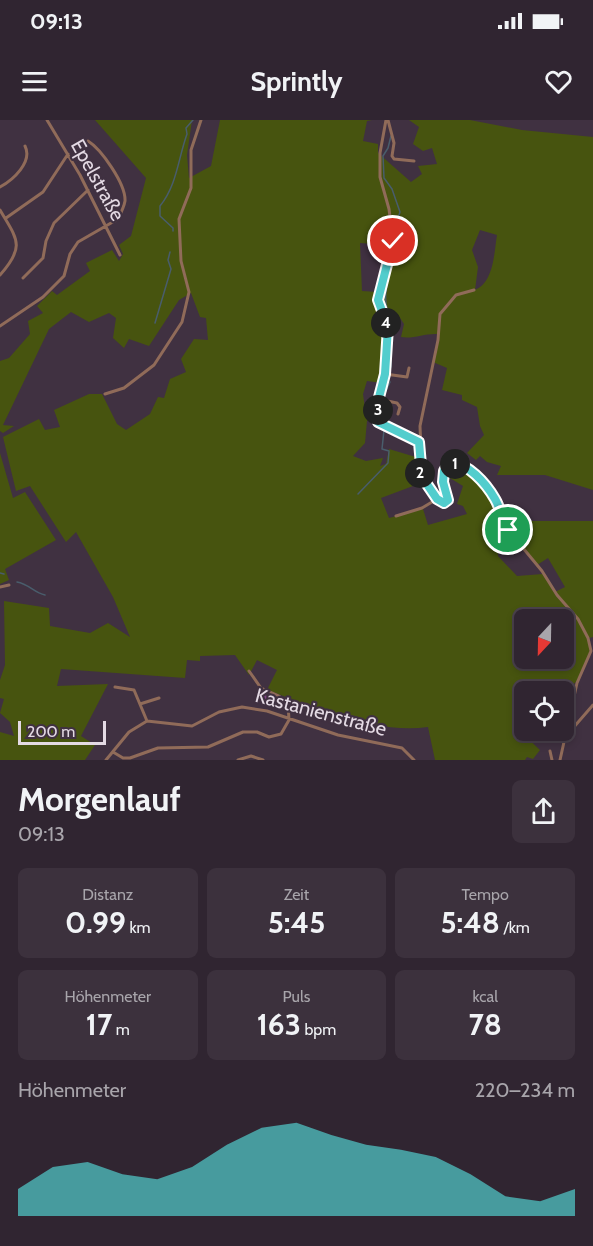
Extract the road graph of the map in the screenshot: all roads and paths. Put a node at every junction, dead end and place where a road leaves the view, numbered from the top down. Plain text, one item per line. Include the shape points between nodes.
1 (47, 120) edge
2 (201, 120) edge
3 (387, 120) edge
4 (88, 141) dead end
5 (25, 146) dead end
6 (68, 153) junction
7 (414, 161) dead end
8 (0, 187) edge
9 (88, 190) junction
10 (0, 210) edge
11 (6, 219) junction
12 (107, 226) junction
13 (120, 255) dead end
14 (0, 275) edge
15 (23, 278) dead end
16 (474, 290) dead end
17 (0, 326) edge
18 (409, 368) dead end
19 (385, 374) junction
20 (105, 393) dead end
21 (378, 399) junction
22 (398, 414) dead end
23 (419, 442) junction
24 (437, 499) junction
25 (396, 516) dead end
26 (9, 585) dead end
27 (0, 587) edge
28 (249, 671) dead end
29 (115, 687) dead end
30 (574, 697) edge
31 (159, 698) dead end
32 (140, 704) junction
33 (593, 705) edge
34 (289, 720) junction
35 (147, 721) junction
36 (574, 726) edge
37 (565, 741) edge
38 (550, 751) dead end
39 (113, 752) junction
40 (106, 760) edge
41 (238, 760) edge
42 (263, 760) edge
43 (414, 760) edge
44 (552, 760) edge
45 (560, 760) edge

1 - 6 street, Epelstraße
2 - 20 street via 190,150 191,188 179,219 181,261 189,292 178,329 154,365 124,388
3 - 7 street via 394,159
3 - 19 street via 380,177 393,241 378,300 388,327
4 - 12 street via 113,170 123,190 125,200 118,219
5 - 8 street via 26,157 18,173
6 - 9 street, Epelstraße
6 - 11 street via 43,192
9 - 12 street, Epelstraße
9 - 15 street via 54,223 43,258
10 - 11 street
11 - 14 street via 17,244 15,255
12 - 13 street, Epelstraße
12 - 17 street via 78,242 63,276 43,297
16 - 23 street via 456,295 439,316
18 - 19 street via 406,377
19 - 21 street
21 - 22 street via 396,403 400,407
21 - 23 street via 378,422
23 - 24 street via 420,471
24 - 25 street
24 - 30 street via 444,503 448,500 443,476 448,464 454,464 478,477 496,500 508,530 578,620 588,639 591,651
26 - 27 street
28 - 34 street via 261,688 285,699 290,709
29 - 32 street via 134,690
31 - 32 street
32 - 35 street
33 - 36 street
34 - 35 street, Kastanienstraße via 242,707 219,712 192,726
34 - 39 street via 285,730 275,736 243,732 201,748 158,748 130,758
34 - 43 street, Kastanienstraße via 402,748
35 - 39 street via 129,732
37 - 45 street
38 - 44 street
39 - 40 street
41 - 42 street via 250,756

